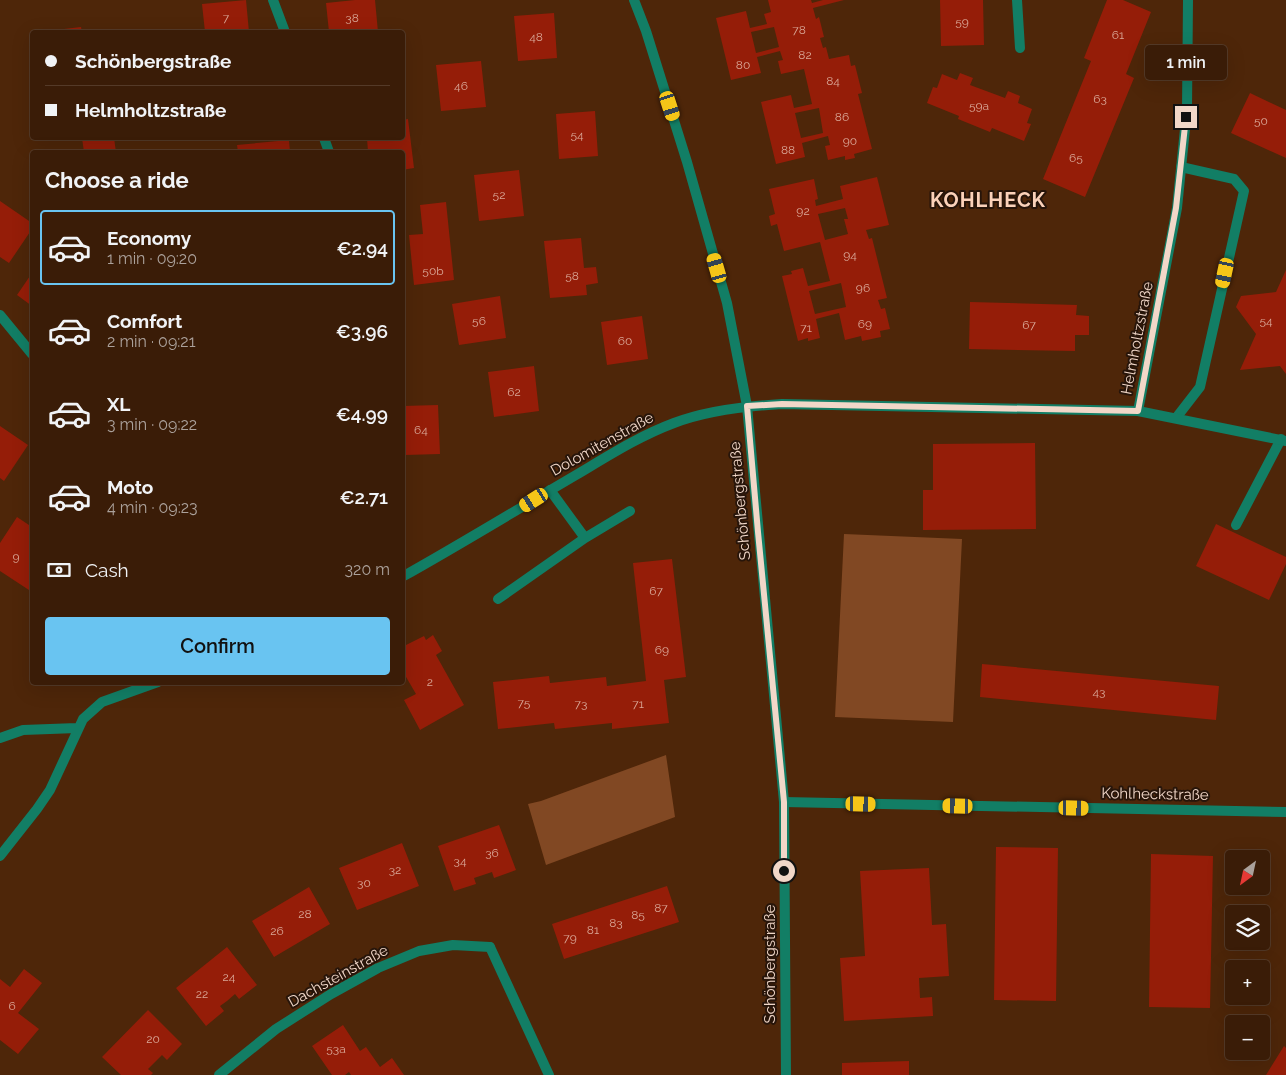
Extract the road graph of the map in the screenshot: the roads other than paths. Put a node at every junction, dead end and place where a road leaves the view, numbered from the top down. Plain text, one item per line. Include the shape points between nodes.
1 (273, 0) edge
2 (634, 0) edge
3 (1017, 0) edge
4 (1188, 0) edge
5 (284, 30) edge
6 (1020, 48) dead end
7 (1180, 167) junction
8 (0, 315) edge
9 (30, 352) edge
10 (747, 406) junction
11 (1138, 411) junction
12 (1176, 418) junction
13 (1284, 440) edge
14 (550, 490) junction
15 (630, 511) dead end
16 (1236, 525) dead end
17 (585, 538) junction
18 (405, 576) edge
19 (498, 599) dead end
20 (150, 685) edge
21 (77, 728) junction
22 (0, 738) edge
23 (784, 802) junction
24 (1286, 812) edge
25 (0, 856) edge
26 (219, 1075) edge
27 (549, 1075) edge
28 (786, 1075) edge

1 - 5 street
2 - 10 street, Schönbergstraße via 684,152 727,303
3 - 6 street
4 - 7 street, Helmholtzstraße via 1186,108
7 - 11 street, Helmholtzstraße via 1176,208
7 - 12 street via 1234,179 1244,191 1200,387
8 - 9 street
10 - 11 street, Helmholtzstraße
10 - 14 street, Dolomitenstraße via 674,423 628,444
10 - 23 street, Schönbergstraße
11 - 12 street
12 - 13 street
13 - 16 street
14 - 17 street
14 - 18 street, Dolomitenstraße
15 - 17 street
17 - 19 street
20 - 21 street via 102,702
21 - 22 street via 23,730
21 - 25 street via 50,790
23 - 24 street, Kohlheckstraße
23 - 28 street, Schönbergstraße
26 - 27 street, Dachsteinstraße via 276,1029 331,994 378,968 419,951 453,945 490,947

